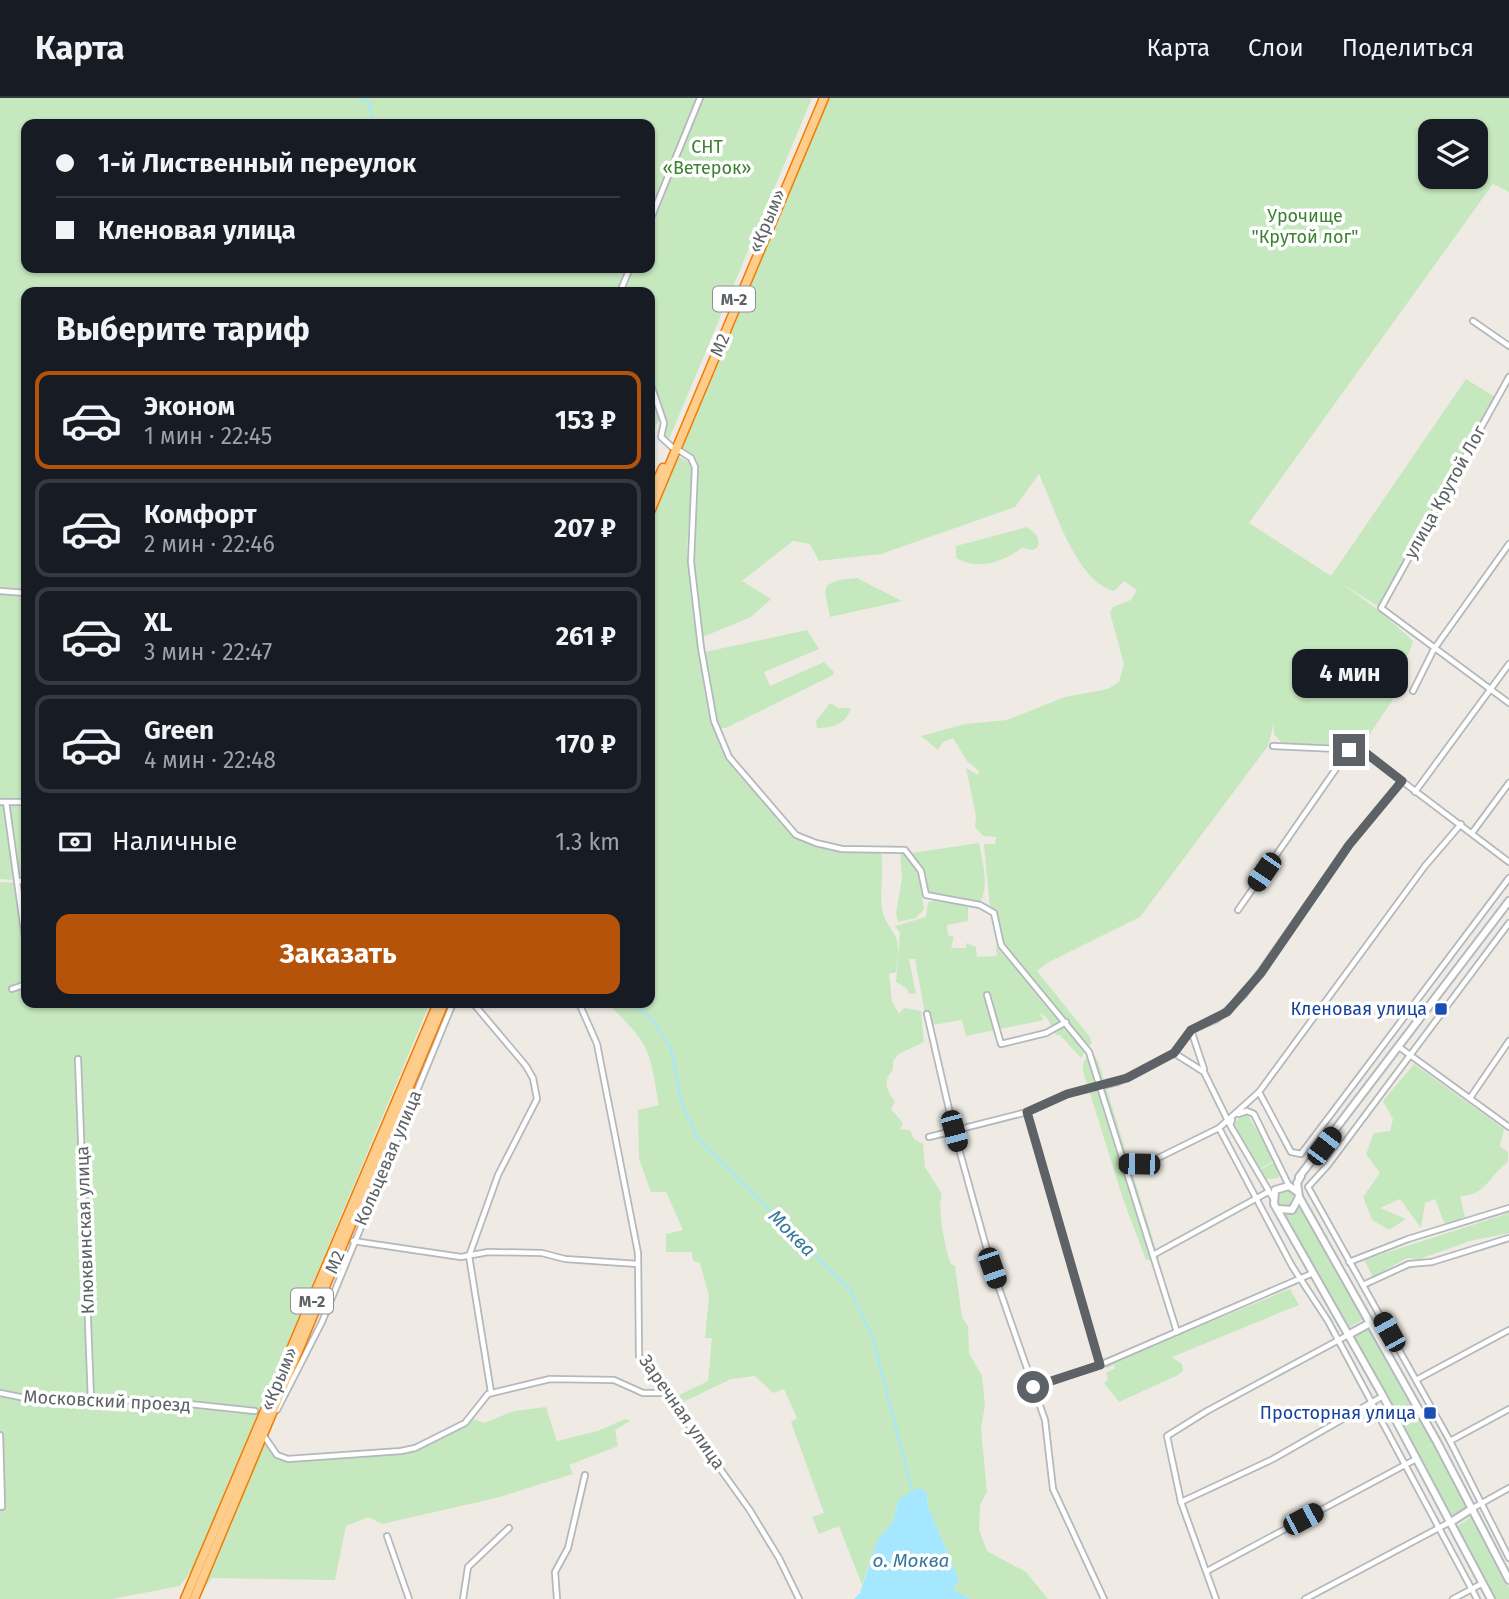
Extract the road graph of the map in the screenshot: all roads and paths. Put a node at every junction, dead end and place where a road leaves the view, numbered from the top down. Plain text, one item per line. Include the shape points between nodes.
1 (700, 98) edge
2 (822, 98) edge
3 (655, 208) edge
4 (1473, 321) dead end
5 (1509, 346) edge
6 (1509, 377) edge
7 (655, 397) edge
8 (674, 448) junction
9 (655, 487) edge
10 (655, 498) edge
11 (1509, 544) edge
12 (0, 591) edge
13 (21, 593) edge
14 (1434, 649) junction
15 (1509, 664) edge
16 (1490, 690) junction
17 (1413, 691) dead end
18 (1509, 703) edge
19 (1273, 746) dead end
20 (1349, 750) junction
21 (1402, 781) junction
22 (1509, 783) edge
23 (1415, 792) junction
24 (3, 802) edge
25 (21, 802) edge
26 (1461, 824) junction
27 (1472, 833) junction
28 (1509, 862) edge
29 (1509, 878) edge
30 (17, 881) junction
31 (21, 881) edge
32 (1509, 901) edge
33 (21, 909) edge
34 (1238, 910) dead end
35 (1509, 923) edge
36 (21, 986) edge
37 (12, 989) dead end
38 (987, 995) dead end
39 (436, 1008) edge
40 (442, 1008) edge
41 (451, 1008) edge
42 (477, 1008) edge
43 (581, 1008) edge
44 (927, 1014) dead end
45 (1066, 1022) junction
46 (1191, 1030) junction
47 (1509, 1041) edge
48 (1399, 1047) junction
49 (1174, 1053) junction
50 (1410, 1055) junction
51 (78, 1059) dead end
52 (1204, 1072) junction
53 (1100, 1084) junction
54 (1259, 1092) junction
55 (1470, 1098) junction
56 (1027, 1112) junction
57 (1229, 1124) junction
58 (1509, 1127) edge
59 (1219, 1128) junction
60 (954, 1131) junction
61 (929, 1137) dead end
62 (1124, 1164) junction
63 (1301, 1176) junction
64 (1289, 1186) junction
65 (1308, 1187) junction
66 (1270, 1195) junction
67 (1298, 1195) junction
68 (1257, 1199) junction
69 (1277, 1208) junction
70 (1509, 1208) edge
71 (1509, 1238) edge
72 (353, 1241) junction
73 (469, 1255) junction
74 (1153, 1255) junction
75 (1349, 1262) junction
76 (638, 1264) junction
77 (1313, 1273) junction
78 (1299, 1278) junction
79 (1363, 1285) junction
80 (1381, 1317) junction
81 (1370, 1322) junction
82 (1509, 1330) edge
83 (1177, 1332) junction
84 (1348, 1335) junction
85 (1338, 1340) junction
86 (1100, 1365) junction
87 (1416, 1380) junction
88 (1033, 1387) junction
89 (491, 1392) junction
90 (664, 1392) junction
91 (0, 1393) edge
92 (1383, 1396) junction
93 (91, 1400) junction
94 (1371, 1402) junction
95 (1509, 1409) edge
96 (255, 1411) dead end
97 (271, 1417) junction
98 (0, 1435) edge
99 (263, 1435) junction
100 (1450, 1441) junction
101 (1417, 1458) junction
102 (1405, 1465) junction
103 (584, 1475) dead end
104 (1509, 1488) edge
105 (1181, 1502) junction
106 (1481, 1503) junction
107 (2, 1507) edge
108 (1473, 1508) junction
109 (1451, 1521) junction
110 (509, 1528) dead end
111 (1438, 1528) junction
112 (387, 1536) dead end
113 (1509, 1558) edge
114 (1207, 1571) junction
115 (1509, 1580) edge
116 (1483, 1583) junction
117 (1471, 1589) junction
118 (185, 1599) edge
119 (194, 1599) edge
120 (408, 1599) edge
121 (463, 1599) edge
122 (557, 1599) edge
123 (799, 1599) edge
124 (1104, 1599) edge
125 (1216, 1599) edge
126 (1305, 1599) edge
127 (1453, 1599) edge
128 (1477, 1599) edge
129 (1491, 1599) edge

1 - 3 street
2 - 8 highway, «Крым» / М-2
4 - 5 street
6 - 14 street, улица Крутой Лог via 1381,608
7 - 8 street via 664,423 661,437
8 - 9 highway, «Крым» / М-2
8 - 10 highway
8 - 45 street via 691,458 695,467 691,562 701,648 714,721 729,757 796,835 842,849 905,850 921,871 926,895 980,905 994,913 1001,946
11 - 14 street
12 - 13 street
14 - 16 street
14 - 17 street
15 - 16 street
16 - 18 street
16 - 23 street
19 - 20 street
20 - 21 street via 1362,750
20 - 34 street
21 - 23 street
21 - 46 street via 1349,845 1244,995 1217,1019
22 - 27 street
23 - 26 street
24 - 25 street
24 - 30 street
26 - 27 street
26 - 54 street
27 - 28 street
29 - 54 street via 1301,1154 1291,1152
30 - 31 street
30 - 33 street
32 - 48 main road
35 - 50 street
36 - 37 street
38 - 45 street via 1002,1044 1046,1033
39 - 118 highway, «Крым» / М-2
40 - 97 highway, М2
41 - 72 street, Кольцевая улица
42 - 73 street via 526,1066 537,1100 499,1175
43 - 76 street, Заречная улица via 597,1044
44 - 60 street
45 - 53 street via 1089,1052
46 - 49 street
46 - 52 street
47 - 55 street
48 - 50 street
48 - 63 main road
49 - 52 street
49 - 53 street via 1127,1078
50 - 55 street
50 - 65 street
51 - 93 street, Клюквинская улица
52 - 57 street
53 - 56 street
53 - 62 street
54 - 57 street
55 - 58 street
56 - 60 street
56 - 86 street
57 - 59 street
57 - 64 street via 1238,1114 1254,1114
57 - 66 street
59 - 62 street via 1154,1160
59 - 68 street
60 - 61 street
60 - 88 street via 992,1268
62 - 74 street
63 - 64 main road
63 - 65 street
63 - 67 main road
64 - 66 main road
64 - 67 main road
65 - 75 street
66 - 68 street
66 - 69 main road
67 - 69 main road via 1292,1210
67 - 81 main road
68 - 74 street
68 - 78 street
69 - 77 main road
70 - 75 street via 1408,1238
71 - 79 street via 1432,1262 1409,1264
72 - 73 street, Кольцевая улица
72 - 97 street via 322,1322
73 - 76 street, Кольцевая улица via 542,1253
73 - 89 street
74 - 83 street
75 - 79 street
76 - 90 street, Заречная улица via 639,1356
77 - 78 street
77 - 84 main road
78 - 83 street
78 - 85 street
79 - 80 street
80 - 81 street
80 - 87 street
81 - 84 main road
81 - 108 main road
82 - 87 street
83 - 86 street
84 - 85 street
84 - 92 main road
85 - 94 street
85 - 105 street via 1167,1436
86 - 88 street
87 - 100 street
88 - 124 street via 1043,1412 1053,1489
89 - 90 street via 550,1378 601,1378 643,1392
89 - 99 street via 465,1423 401,1451 288,1459 277,1455
90 - 123 street, Заречная улица via 749,1509
91 - 93 street, Московский проезд via 40,1401
92 - 94 street
92 - 101 main road
93 - 96 street, Московский проезд via 152,1400
94 - 102 street
94 - 105 street via 1273,1459
95 - 100 street
97 - 99 highway, М2
98 - 107 street
99 - 119 highway, М2
100 - 106 street
101 - 102 street
101 - 109 main road
102 - 111 street
102 - 114 street
103 - 122 street via 568,1548 555,1572
104 - 106 street
105 - 114 street
106 - 108 street
106 - 113 street
108 - 109 main road
108 - 115 main road
109 - 111 street
109 - 116 main road
110 - 121 street via 468,1567
111 - 117 street
111 - 126 street
112 - 120 street
114 - 125 street
116 - 117 street
116 - 129 main road
117 - 127 street
117 - 128 street

